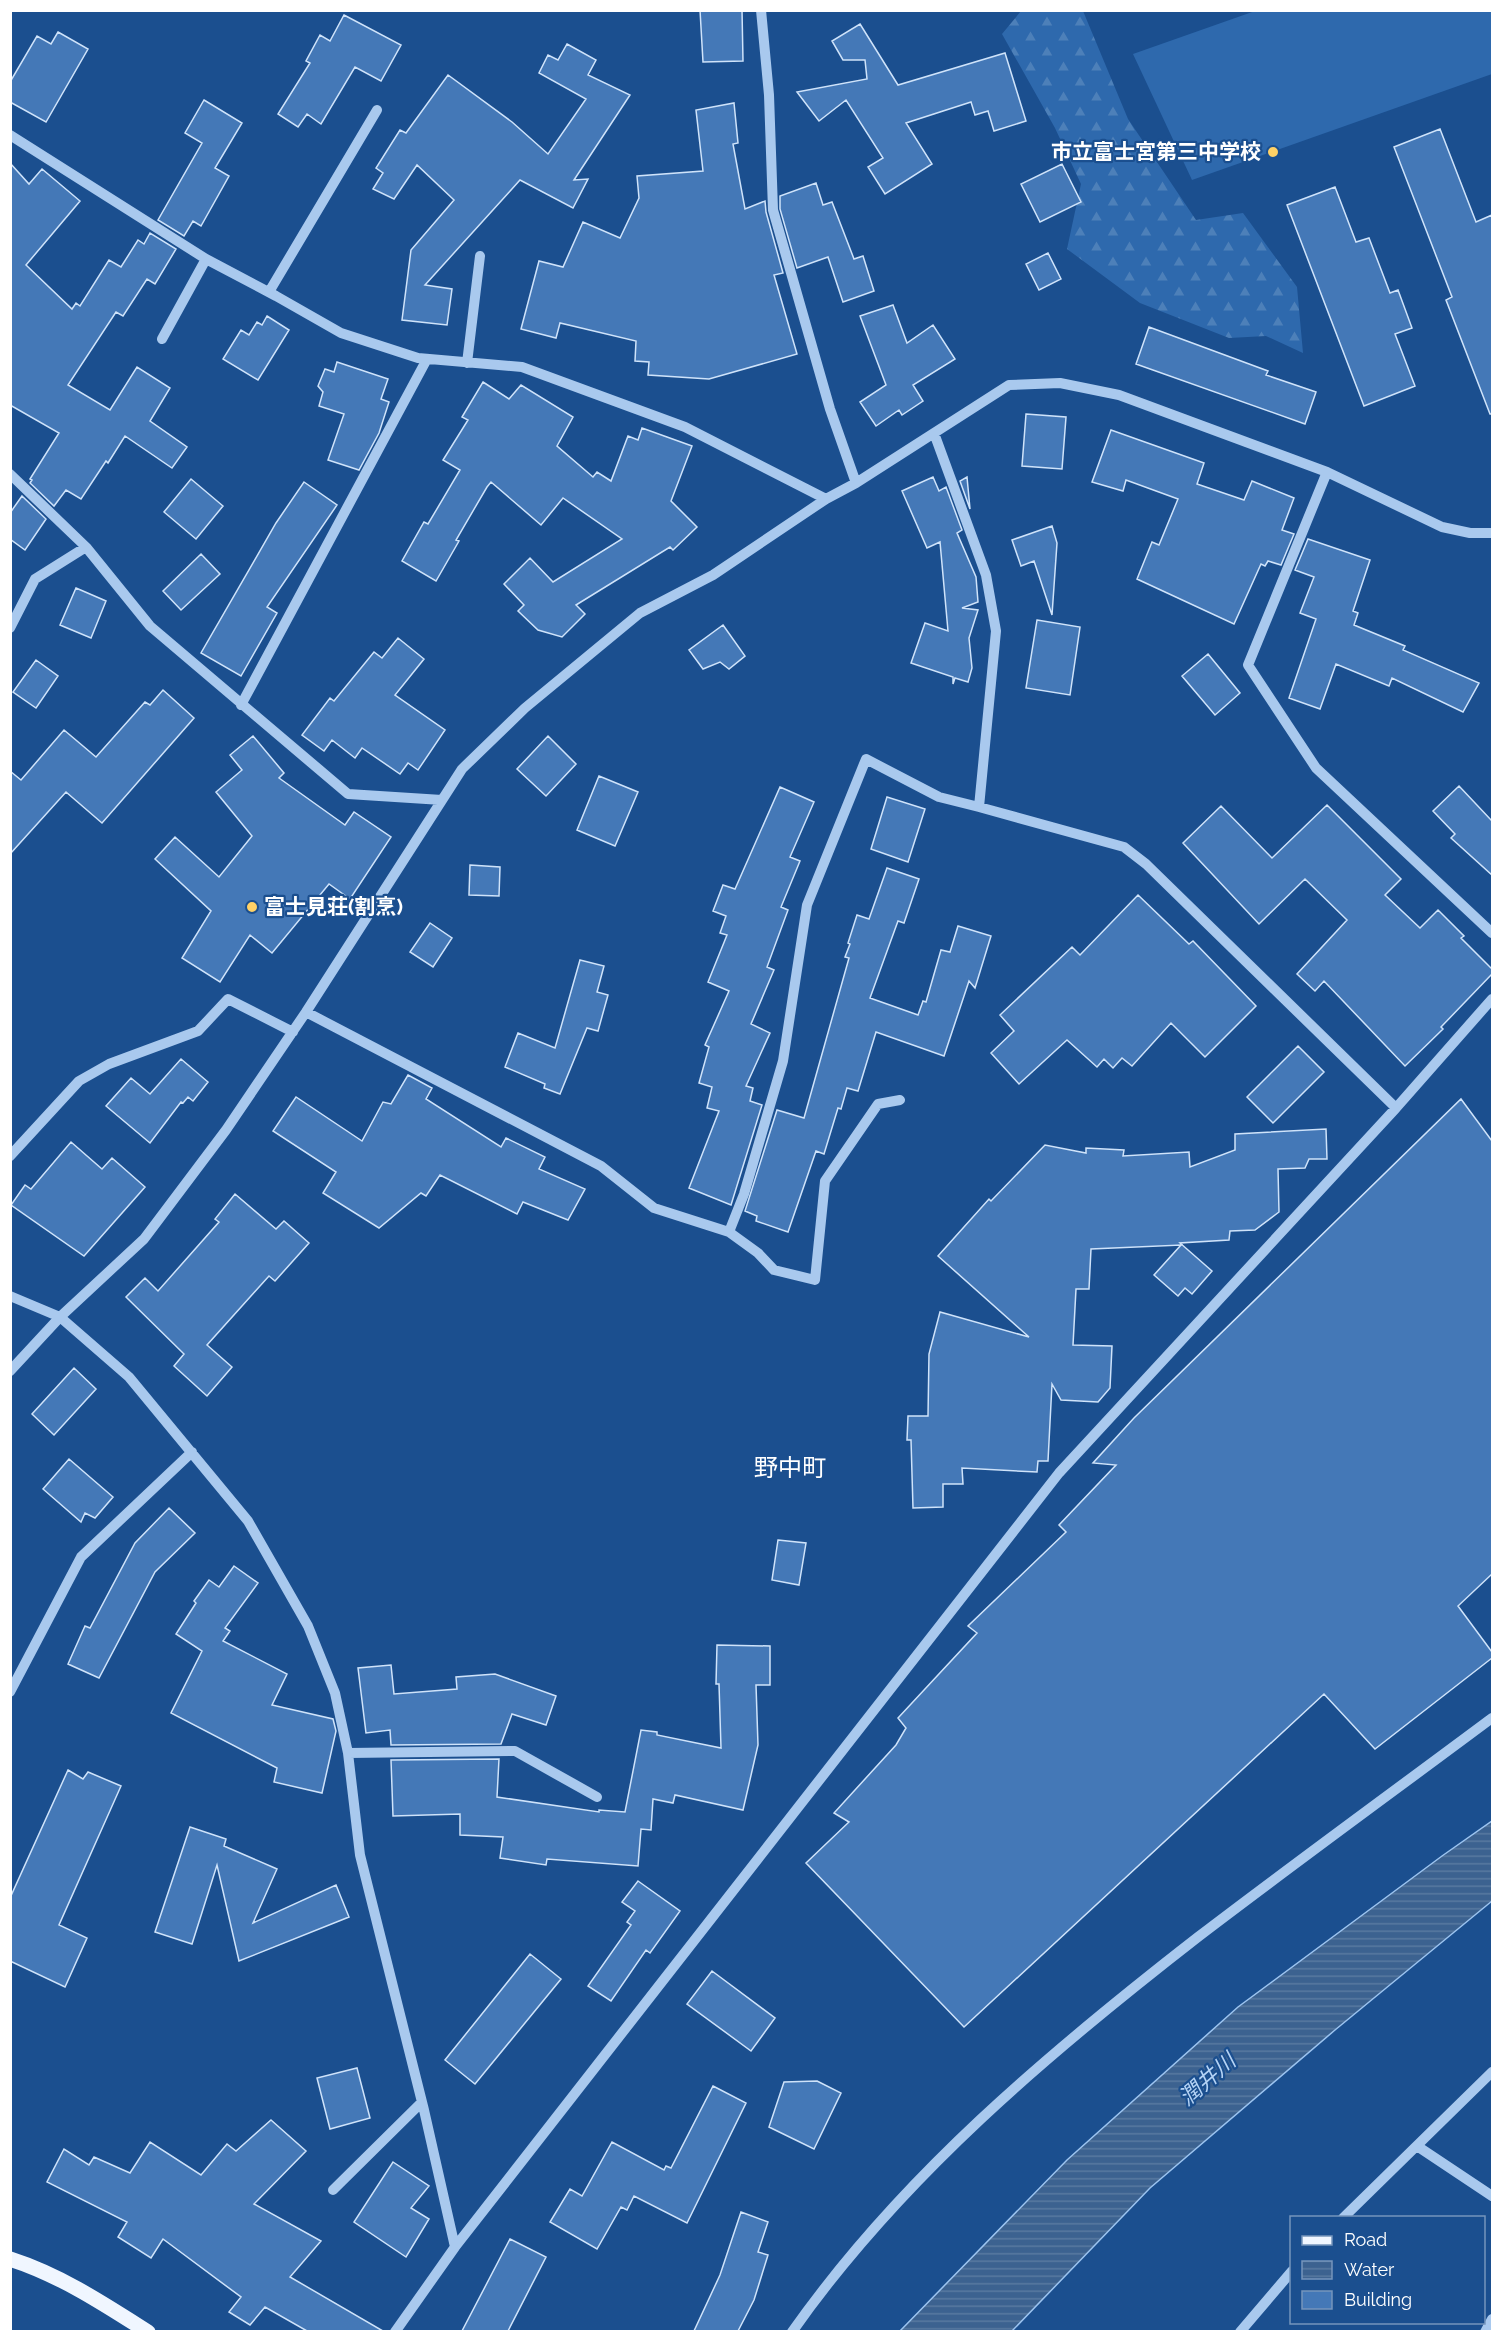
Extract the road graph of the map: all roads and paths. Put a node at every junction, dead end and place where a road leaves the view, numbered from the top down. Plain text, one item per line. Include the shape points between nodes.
1 (761, 10) edge
2 (377, 110) dead end
3 (10, 135) edge
4 (480, 256) dead end
5 (206, 259) junction
6 (269, 292) junction
7 (162, 339) dead end
8 (427, 359) junction
9 (467, 363) junction
10 (934, 433) junction
11 (1327, 472) junction
12 (10, 474) edge
13 (856, 483) junction
14 (826, 499) junction
15 (1492, 533) edge
16 (86, 547) junction
17 (10, 628) edge
18 (241, 705) junction
19 (442, 800) junction
20 (979, 807) junction
21 (1492, 933) edge
22 (1492, 999) edge
23 (306, 1012) junction
24 (292, 1032) junction
25 (900, 1100) dead end
26 (1396, 1108) junction
27 (10, 1156) edge
28 (729, 1232) junction
29 (10, 1296) edge
30 (60, 1317) junction
31 (10, 1371) edge
32 (192, 1452) junction
33 (10, 1692) edge
34 (1492, 1718) edge
35 (348, 1753) junction
36 (597, 1797) dead end
37 (1492, 2072) edge
38 (422, 2103) junction
39 (1417, 2146) junction
40 (333, 2190) dead end
41 (1492, 2196) edge
42 (1344, 2216) edge
43 (455, 2247) junction
44 (10, 2259) edge
45 (1290, 2273) edge
46 (1492, 2319) edge
47 (148, 2331) edge
48 (395, 2331) edge
49 (792, 2331) edge
50 (1240, 2331) edge
51 (1485, 2331) edge

1 - 13 street via 773,210 830,409
2 - 6 street
3 - 5 street
4 - 9 street
5 - 6 street
5 - 7 street
6 - 8 street via 340,333
8 - 9 street
8 - 18 street
9 - 14 street via 522,368 685,427
10 - 11 street via 1009,385 1060,383 1119,395
10 - 13 street
10 - 20 street via 986,575 996,631
11 - 15 street via 1442,528
11 - 21 street via 1248,665 1316,768
12 - 16 street
13 - 14 street
14 - 19 street via 713,575 640,613 525,708 462,769
16 - 17 street via 35,579
16 - 18 street via 150,626
18 - 19 street via 348,794
19 - 23 street
20 - 26 street via 1124,847
20 - 28 street via 939,797 866,759 807,905 783,1061
22 - 26 street
23 - 24 street
23 - 28 street via 601,1166 654,1208
24 - 27 street via 228,999 198,1031 109,1064 79,1082
24 - 30 street via 226,1130 144,1239
25 - 28 street via 878,1104 825,1181 815,1280 774,1270
26 - 43 street via 1059,1473
29 - 30 street
30 - 31 street
30 - 32 street via 129,1377
32 - 33 street via 81,1557
32 - 35 street via 248,1521 308,1626 335,1693
34 - 49 street via 1122,1996 1006,2094 898,2201
35 - 36 street via 515,1751
35 - 38 street via 360,1855
37 - 39 street
38 - 40 street
38 - 43 street
39 - 41 street
39 - 42 street
43 - 48 street
44 - 47 main road via 38,2268 90,2295
45 - 50 street
46 - 51 street

